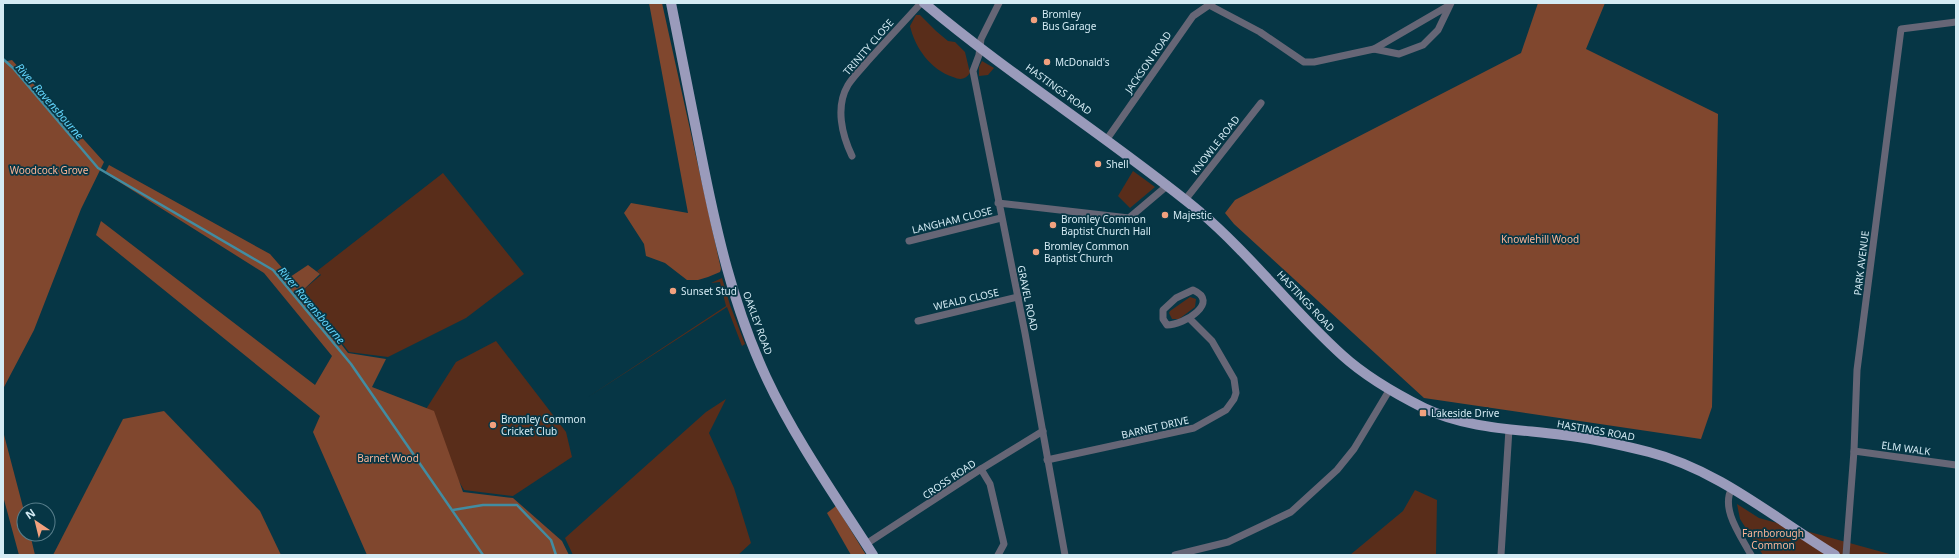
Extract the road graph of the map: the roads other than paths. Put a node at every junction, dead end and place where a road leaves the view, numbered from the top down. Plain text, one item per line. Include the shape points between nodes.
1 (671, 3) edge
2 (921, 3) edge
3 (924, 3) edge
4 (999, 3) edge
5 (1210, 4) edge
6 (1449, 4) edge
7 (1956, 22) edge
8 (1374, 49) junction
9 (979, 51) junction
10 (1261, 103) dead end
11 (1107, 139) junction
12 (852, 156) dead end
13 (1168, 185) junction
14 (1185, 200) junction
15 (998, 203) junction
16 (1001, 218) junction
17 (909, 241) dead end
18 (1018, 297) junction
19 (1190, 319) junction
20 (918, 321) dead end
21 (1390, 389) junction
22 (1509, 430) junction
23 (1043, 431) junction
24 (1854, 451) junction
25 (1047, 460) junction
26 (1956, 465) edge
27 (981, 469) junction
28 (1732, 488) junction
29 (866, 544) junction
30 (873, 555) edge
31 (998, 555) edge
32 (1065, 555) edge
33 (1175, 555) edge
34 (1500, 555) edge
35 (1751, 555) edge
36 (1835, 555) edge
37 (1846, 555) edge

1 - 29 main road, OAKLEY ROAD via 713,216 739,308 779,403
2 - 12 street, TRINITY CLOSE via 847,86 841,113 842,127
3 - 9 main road, HASTINGS ROAD
4 - 9 street, GRAVEL ROAD
5 - 8 street via 1260,32 1304,62
5 - 11 street, JACKSON ROAD via 1193,16
6 - 8 street
6 - 8 street via 1438,30 1423,45 1399,54
7 - 24 street, PARK AVENUE via 1901,29 1857,370
9 - 11 main road, HASTINGS ROAD
9 - 15 street, GRAVEL ROAD via 973,72
10 - 14 street, KNOWLE ROAD
11 - 13 main road, HASTINGS ROAD
13 - 14 main road, HASTINGS ROAD
13 - 15 street via 1129,218
14 - 21 main road, HASTINGS ROAD via 1230,239 1344,357
15 - 16 street, GRAVEL ROAD
16 - 17 street, LANGHAM CLOSE
16 - 18 street, GRAVEL ROAD
18 - 20 street, WEALD CLOSE
18 - 23 street, GRAVEL ROAD
19 - 19 street via 1202,305 1201,296 1192,290 1167,306 1162,315 1168,325
19 - 25 street, BARNET DRIVE via 1212,341 1234,379 1236,393 1226,410 1194,428
21 - 22 main road, HASTINGS ROAD via 1426,409 1486,428
21 - 33 street via 1354,449 1337,470 1291,512 1228,542
22 - 28 main road, HASTINGS ROAD via 1590,439 1652,453 1701,471
22 - 34 street
23 - 25 street, GRAVEL ROAD
23 - 27 street, CROSS ROAD
24 - 26 street, ELM WALK
24 - 37 street, PARK AVENUE
25 - 32 street, GRAVEL ROAD
27 - 29 street, CROSS ROAD
27 - 31 street via 990,484 1004,544
28 - 35 street via 1727,501 1731,517
28 - 36 main road
29 - 30 main road, OAKLEY ROAD

